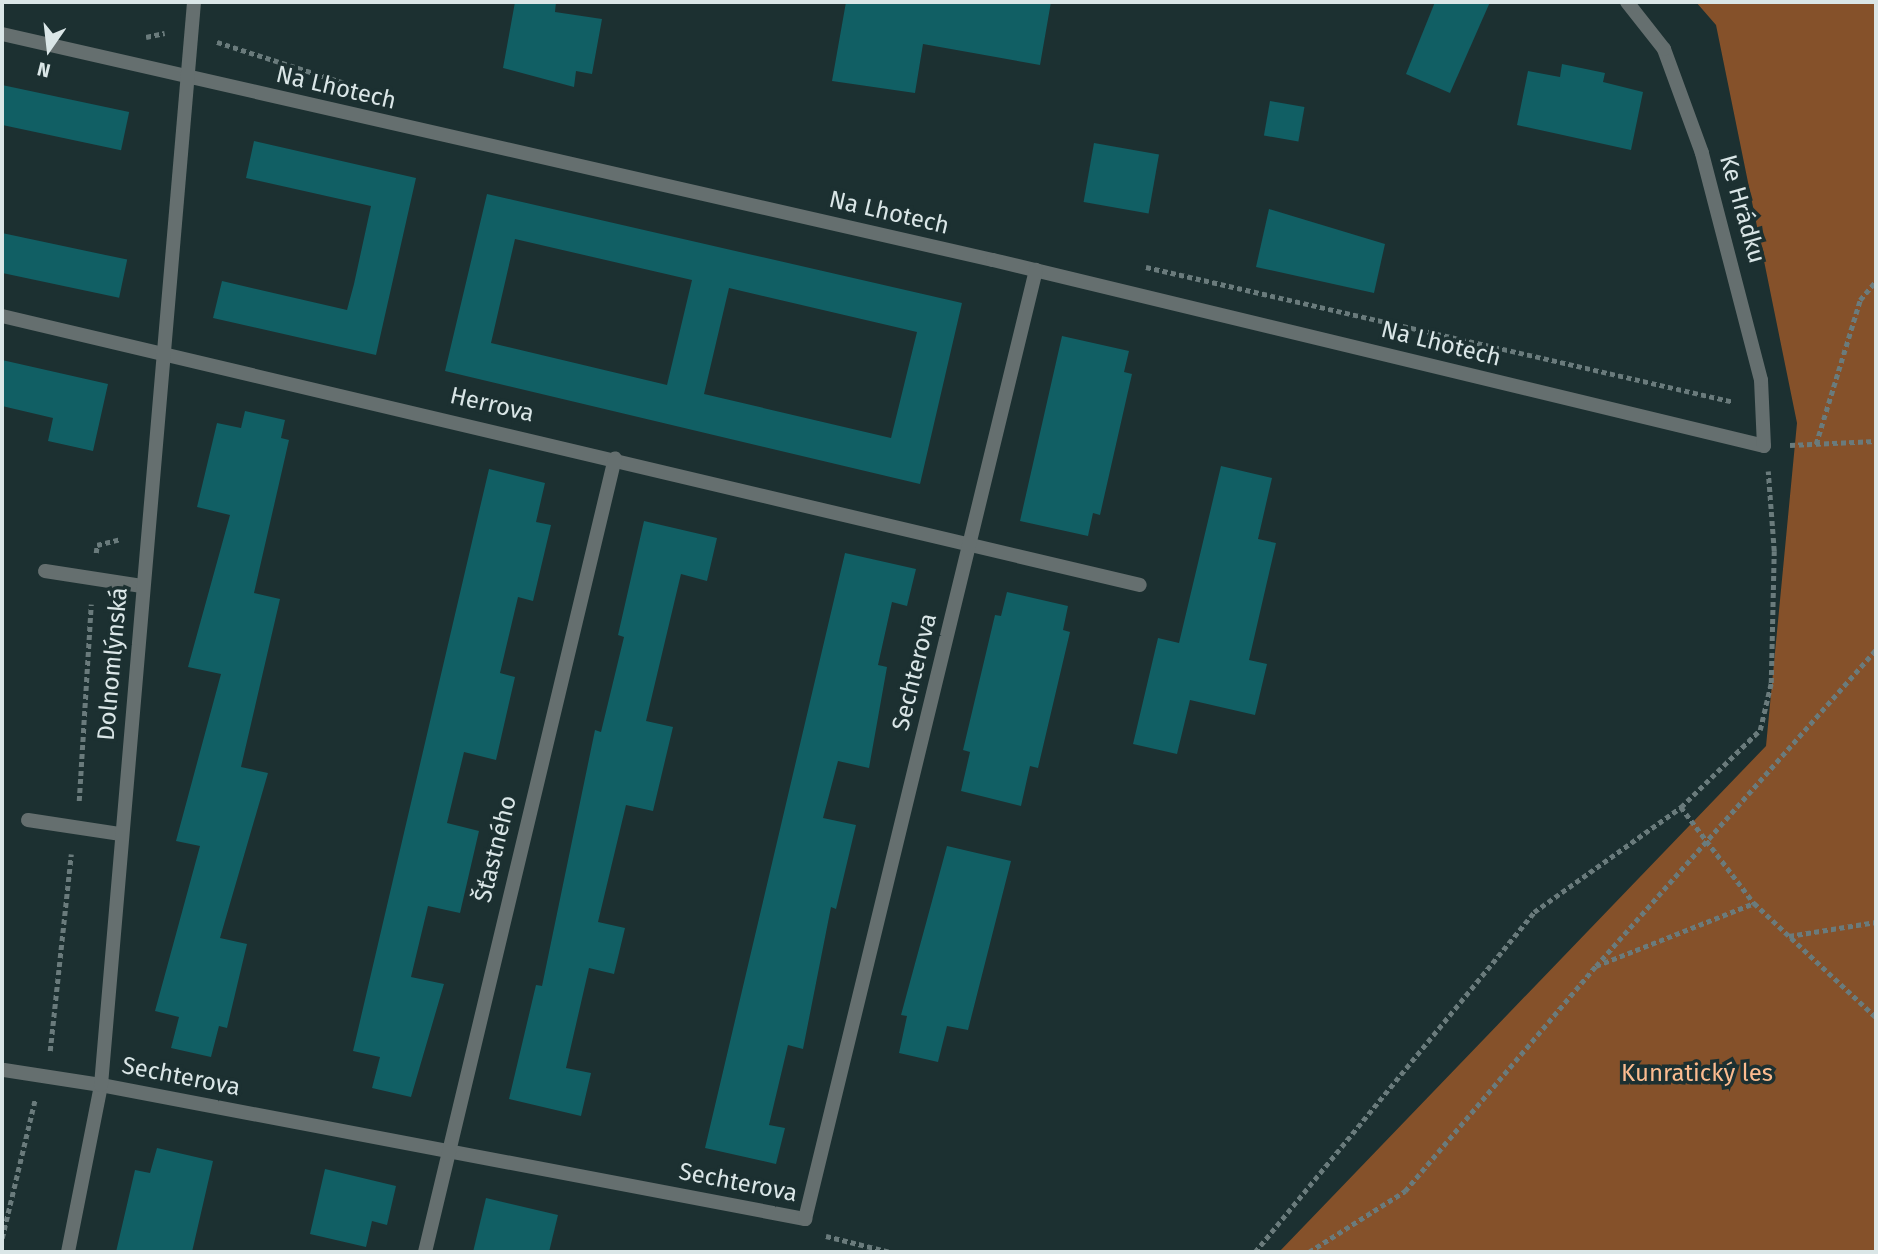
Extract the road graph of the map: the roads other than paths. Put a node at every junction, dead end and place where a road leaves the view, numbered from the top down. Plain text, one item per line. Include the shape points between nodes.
1 (194, 2) edge
2 (1626, 2) edge
3 (2, 34) edge
4 (186, 77) junction
5 (1036, 270) junction
6 (2, 316) edge
7 (161, 350) junction
8 (1764, 446) joint
9 (615, 458) junction
10 (971, 542) junction
11 (45, 571) dead end
12 (142, 586) junction
13 (1140, 586) dead end
14 (28, 820) dead end
15 (121, 834) junction
16 (4, 1070) dead end
17 (101, 1085) junction
18 (446, 1150) junction
19 (68, 1252) edge
20 (425, 1252) edge

1 - 4 street, Dolnomlýnská
2 - 8 street, Ke Hrádku via 1664,49 1702,153 1758,366
3 - 4 street, Na Lhotech
4 - 5 street, Na Lhotech
4 - 7 street, Dolnomlýnská
5 - 8 street, Na Lhotech
5 - 10 street, Sechterova
6 - 7 street, Herrova
7 - 9 street, Herrova
7 - 12 street, Dolnomlýnská
9 - 10 street, Herrova
9 - 18 street, Šťastného
10 - 13 street
10 - 18 street, Sechterova via 806,1219
11 - 12 street
12 - 15 street, Dolnomlýnská
14 - 15 street
15 - 17 street, Dolnomlýnská
16 - 17 street, Sechterova
17 - 18 street, Sechterova
17 - 19 street, Dolnomlýnská
18 - 20 street, Šťastného

